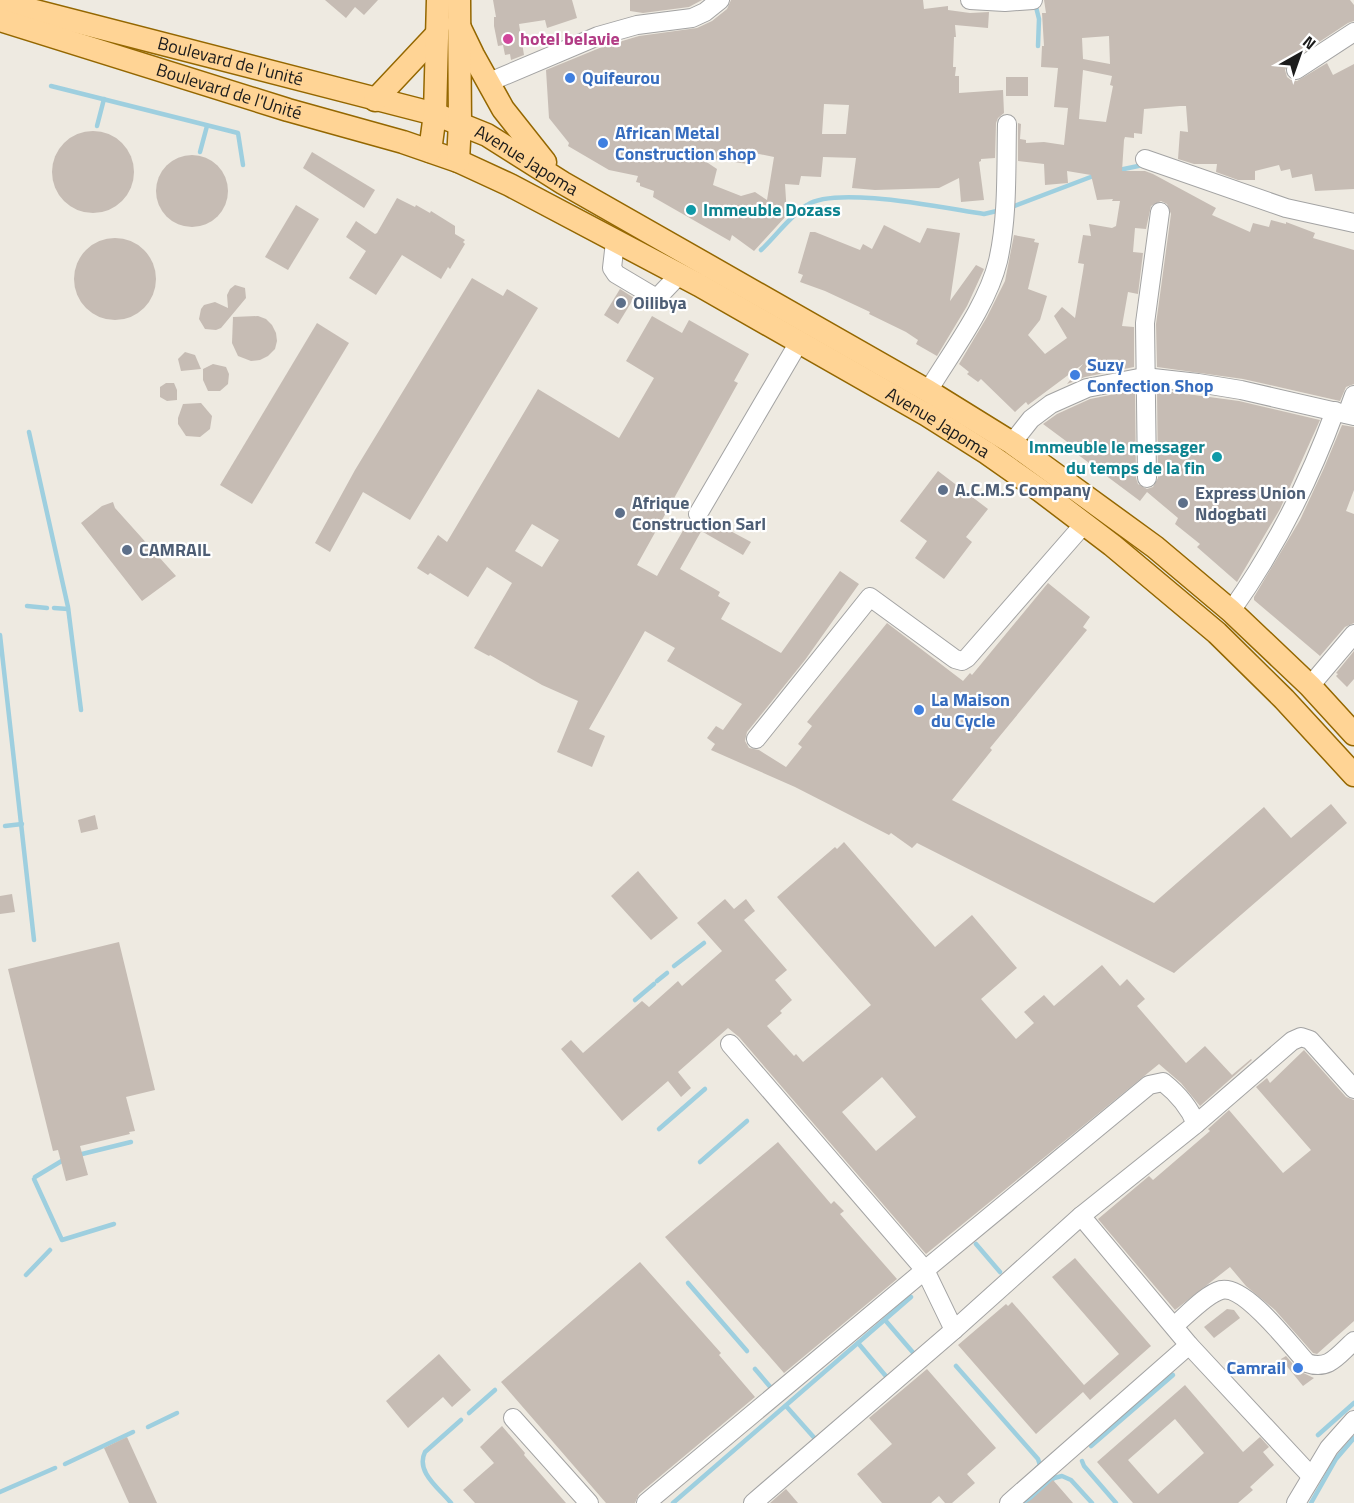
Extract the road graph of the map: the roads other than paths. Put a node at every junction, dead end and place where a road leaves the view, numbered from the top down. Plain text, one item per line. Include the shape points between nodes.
1 (438, 0) edge
2 (459, 0) edge
3 (720, 0) edge
4 (970, 0) edge
5 (1033, 0) edge
6 (0, 2) edge
7 (0, 20) edge
8 (458, 24) junction
9 (1354, 32) edge
10 (436, 35) junction
11 (1296, 70) dead end
12 (488, 82) junction
13 (375, 100) junction
14 (435, 114) junction
15 (460, 122) junction
16 (1007, 124) dead end
17 (430, 151) junction
18 (1145, 159) dead end
19 (458, 161) junction
20 (563, 183) junction
21 (1160, 213) dead end
22 (1354, 223) edge
23 (615, 242) junction
24 (696, 275) junction
25 (799, 342) junction
26 (1144, 377) junction
27 (928, 390) junction
28 (1354, 395) edge
29 (1345, 414) edge
30 (1012, 443) junction
31 (1147, 478) dead end
32 (698, 514) dead end
33 (1084, 524) junction
34 (1231, 611) junction
35 (1354, 634) edge
36 (1310, 686) junction
37 (1354, 734) edge
38 (756, 739) dead end
39 (1354, 775) edge
40 (730, 1044) dead end
41 (1354, 1089) edge
42 (1196, 1124) junction
43 (1081, 1216) junction
44 (925, 1270) junction
45 (1174, 1326) junction
46 (954, 1330) junction
47 (1354, 1341) edge
48 (1189, 1345) junction
49 (513, 1418) dead end
50 (1354, 1420) edge
51 (1311, 1476) junction
52 (590, 1503) edge
53 (646, 1503) edge
54 (753, 1503) edge
55 (1009, 1503) edge
56 (1296, 1503) edge

1 - 10 main road
2 - 8 main road
3 - 12 street via 692,18 637,25 598,36
4 - 5 street
6 - 13 main road, Boulevard de l'unité
7 - 17 main road, Boulevard de l'Unité
8 - 12 main road
8 - 15 main road
9 - 11 street
10 - 13 main road
10 - 14 main road
12 - 20 main road via 519,131
13 - 14 main road, Boulevard de l'unité
14 - 15 main road, Boulevard de l'unité
14 - 17 main road
15 - 19 main road
15 - 20 main road, Avenue Japoma via 495,139
16 - 27 street via 1006,193 998,262 977,311
17 - 19 main road, Boulevard de l'Unité
18 - 22 street via 1286,208
19 - 23 main road, Avenue Japoma
20 - 24 main road, Avenue Japoma
21 - 26 street via 1144,323
23 - 24 main road, Avenue Japoma
23 - 24 street via 615,274 653,296 658,297
24 - 25 main road, Avenue Japoma
24 - 27 main road, Avenue Japoma
25 - 32 street
25 - 33 main road, Avenue Japoma via 987,453
26 - 29 street via 1198,382
26 - 30 street via 1086,388 1051,404 1031,419
26 - 31 street
27 - 30 main road, Avenue Japoma
28 - 29 street
29 - 34 street via 1322,444 1272,548
30 - 34 main road, Avenue Japoma via 1155,547
33 - 38 street via 962,661 870,597
33 - 39 main road, Avenue Japoma via 1217,633
34 - 36 main road, Avenue Japoma
35 - 36 street
36 - 37 main road, Avenue Japoma
40 - 44 street
41 - 42 street via 1318,1047 1301,1037
42 - 43 street
42 - 44 street via 1177,1093 1163,1082 1149,1084
43 - 45 street
43 - 46 street
44 - 46 street
44 - 53 street
45 - 47 street via 1224,1289 1249,1300 1307,1363 1326,1365
45 - 48 street
46 - 54 street
48 - 51 street
48 - 55 street
49 - 52 street
50 - 51 street
51 - 56 street

